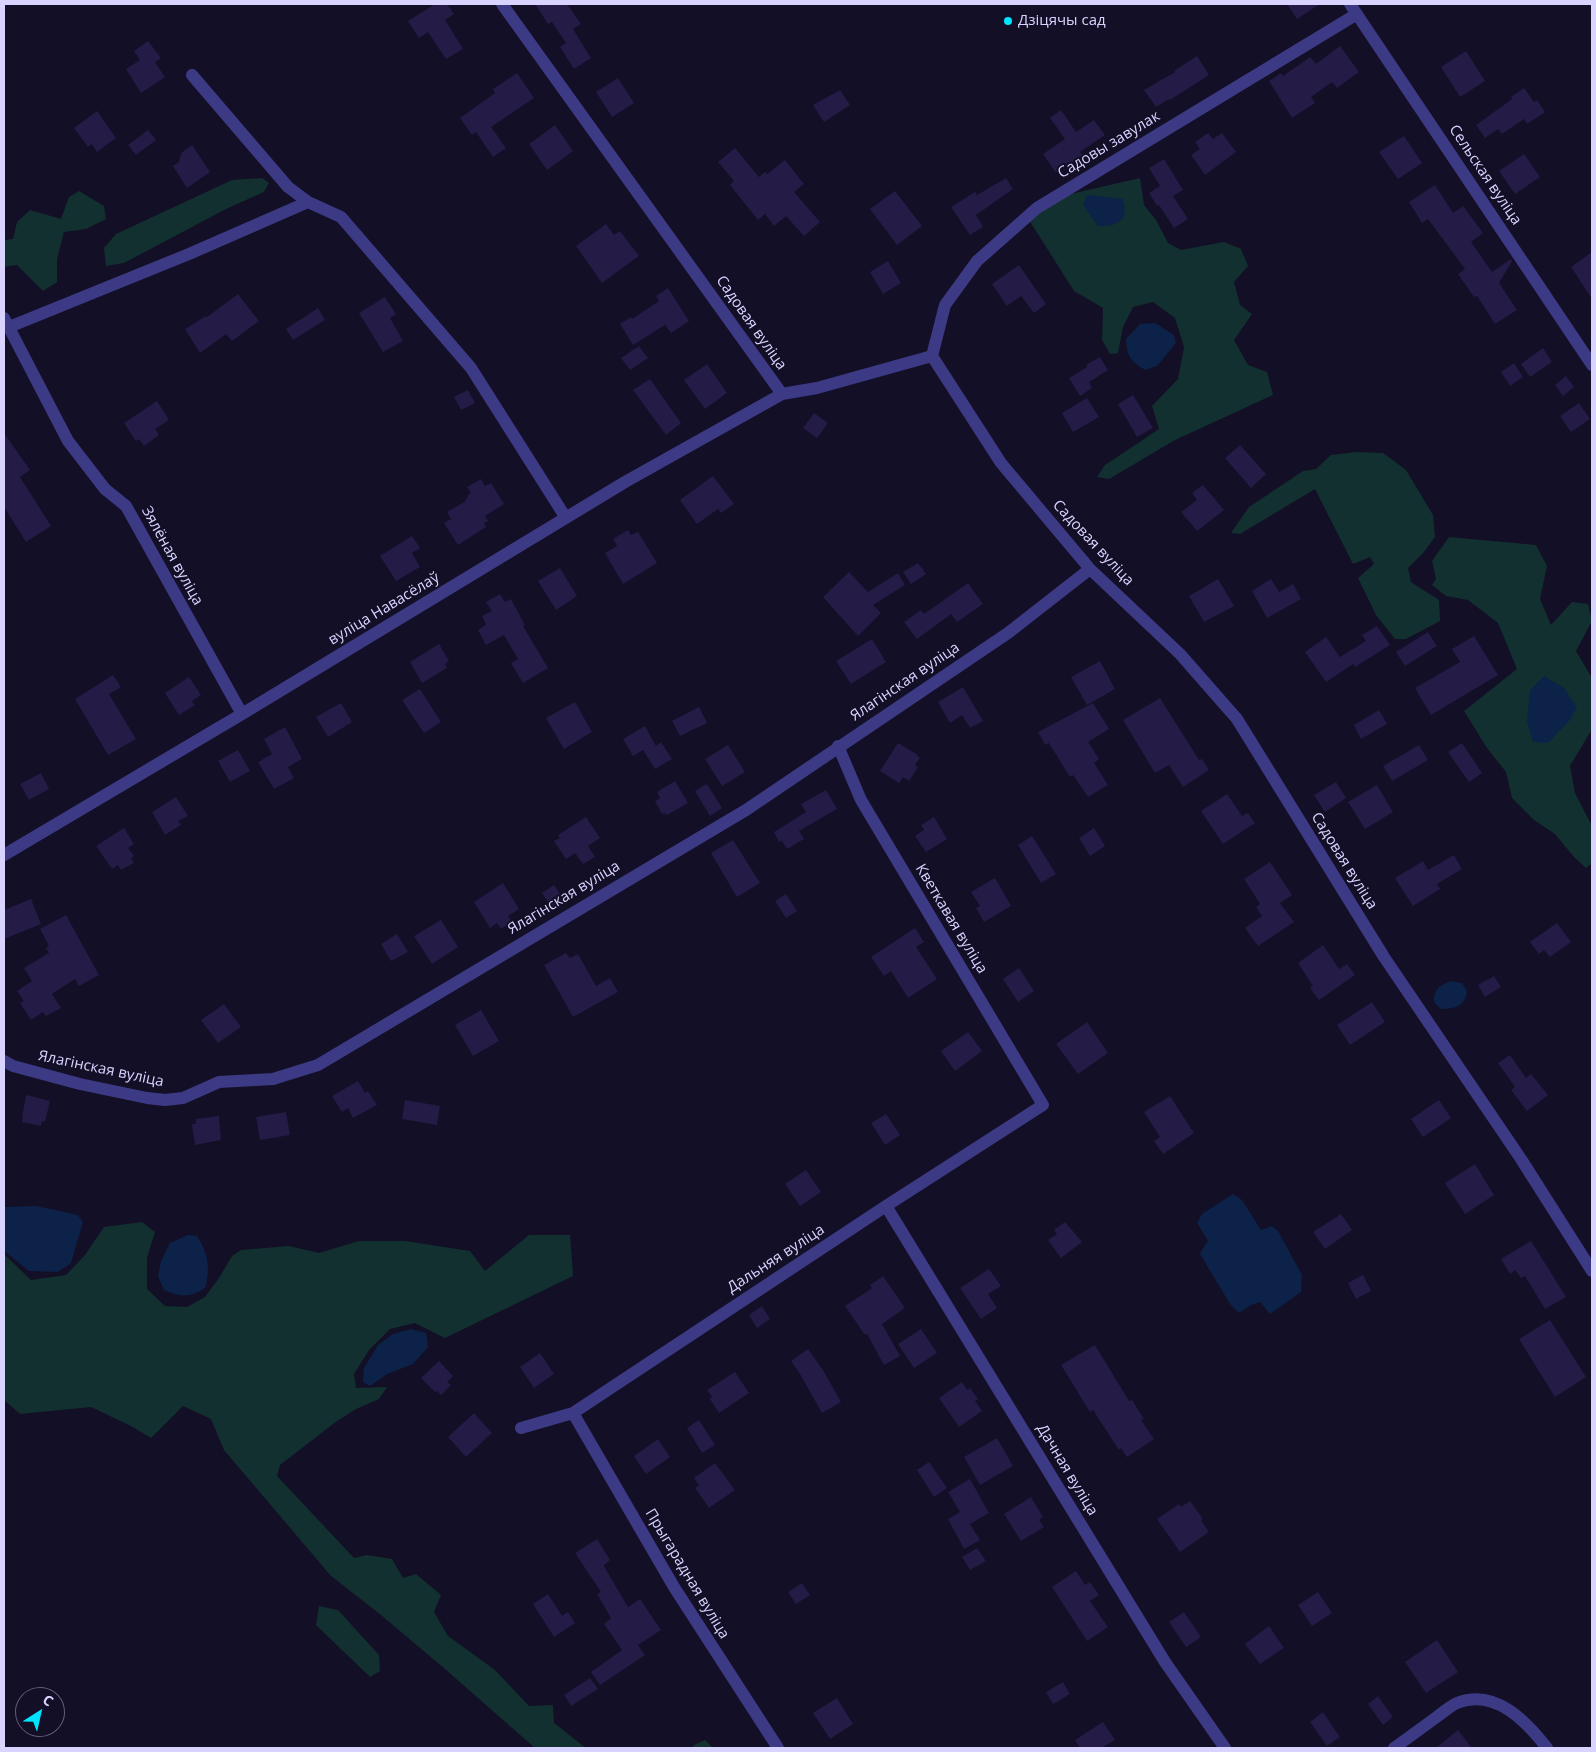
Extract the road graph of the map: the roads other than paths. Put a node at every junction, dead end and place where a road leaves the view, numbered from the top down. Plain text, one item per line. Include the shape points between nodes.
1 (502, 4) edge
2 (1354, 9) edge
3 (192, 76) dead end
4 (308, 202) junction
5 (7, 322) edge
6 (932, 356) junction
7 (1592, 365) edge
8 (782, 394) junction
9 (566, 518) junction
10 (1090, 569) junction
11 (242, 714) junction
12 (838, 746) junction
13 (4, 855) edge
14 (4, 1061) edge
15 (1043, 1105) joint
16 (886, 1206) junction
17 (1592, 1271) edge
18 (573, 1413) junction
19 (521, 1428) dead end
20 (778, 1748) edge
21 (1226, 1748) edge
22 (1394, 1748) edge
23 (1547, 1748) edge

1 - 8 street, Садовая вуліца
2 - 6 street, Садовы завулак via 1037,208 977,261 946,305
2 - 7 street, Сельская вуліца
3 - 4 street via 288,187
4 - 5 street via 189,254
4 - 9 street via 342,218 471,368
5 - 11 street, Зялёная вуліца via 68,441 105,489 126,506
6 - 8 street, Садовая вуліца via 817,388
6 - 10 street, Садовая вуліца via 1001,464
8 - 9 street, вуліца Навасёлаў
9 - 11 street, вуліца Навасёлаў
10 - 12 street, Ялагінская вуліца via 1008,632
10 - 17 street, Садовая вуліца via 1180,654 1237,720 1384,956
11 - 13 street, вуліца Навасёлаў
12 - 14 street, Ялагінская вуліца via 746,810 318,1065 272,1079 219,1082 182,1098 165,1100 80,1084
12 - 15 street, Кветкавая вуліца via 861,800
15 - 16 street, Дальняя вуліца
16 - 18 street, Дальняя вуліца
16 - 21 street, Дачная вуліца via 1165,1662
18 - 19 street, Дальняя вуліца
18 - 20 street, Прыгарадная вуліца via 674,1587
22 - 23 street via 1456,1703 1477,1699 1494,1702 1512,1712

